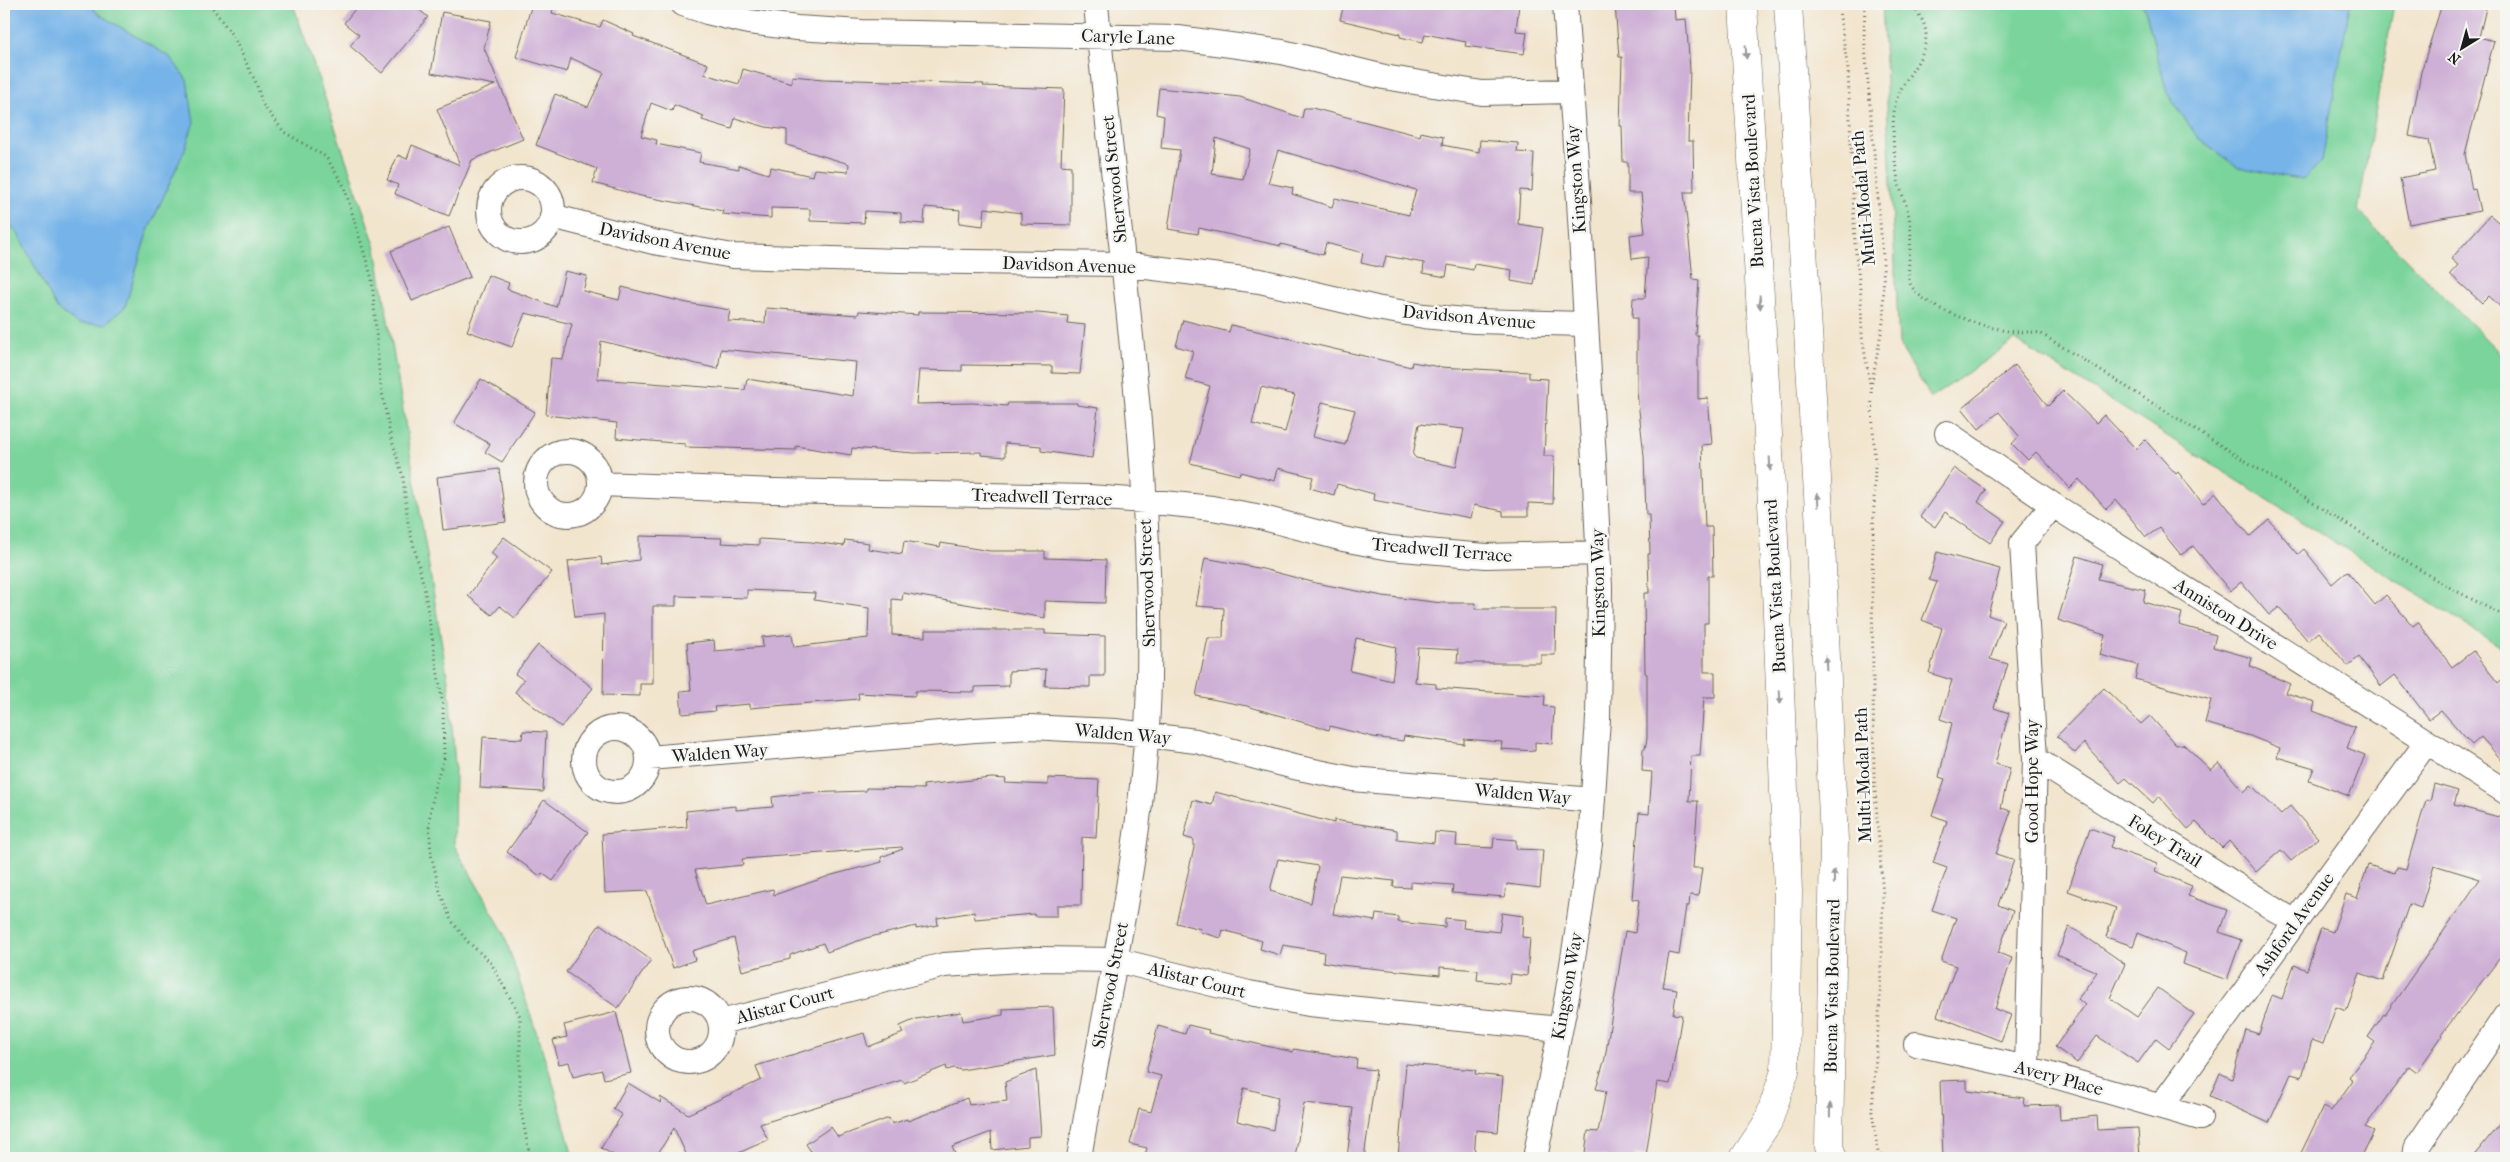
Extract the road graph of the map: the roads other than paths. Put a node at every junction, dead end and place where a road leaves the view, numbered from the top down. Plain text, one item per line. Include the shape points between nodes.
1 (683, 4) edge
2 (1096, 4) edge
3 (1564, 4) edge
4 (1743, 4) edge
5 (1788, 4) edge
6 (1099, 36) junction
7 (1570, 91) junction
8 (552, 216) dead end
9 (1122, 264) junction
10 (1585, 324) junction
11 (1947, 434) dead end
12 (601, 484) dead end
13 (1145, 501) junction
14 (2053, 505) junction
15 (1598, 553) junction
16 (1146, 734) junction
17 (2427, 742) junction
18 (649, 758) dead end
19 (2034, 759) junction
20 (2506, 792) edge
21 (1593, 800) junction
22 (2295, 922) junction
23 (1116, 960) junction
24 (2506, 1015) edge
25 (721, 1022) dead end
26 (1560, 1030) junction
27 (1916, 1044) dead end
28 (2027, 1068) junction
29 (2160, 1106) junction
30 (2200, 1118) dead end
31 (1079, 1158) edge
32 (1535, 1158) edge
33 (1744, 1158) edge
34 (1832, 1158) edge
35 (2414, 1158) edge

1 - 6 street, Caryle Lane via 749,22 797,28
2 - 6 street, Sherwood Street
3 - 7 street, Kingston Way
4 -> 33 main road, Buena Vista Boulevard via 1774,538 1788,891 1785,1071 1768,1122
34 -> 5 main road, Buena Vista Boulevard via 1834,832 1821,544
6 - 7 street, Caryle Lane via 1178,38 1236,45 1327,62 1384,77 1482,93
6 - 9 street, Sherwood Street
7 - 10 street, Kingston Way
8 - 9 street, Davidson Avenue via 653,242 733,256
9 - 10 street, Davidson Avenue via 1260,281 1424,316 1474,321
9 - 13 street, Sherwood Street
10 - 15 street, Kingston Way
11 - 14 street, Anniston Drive
12 - 13 street, Treadwell Terrace
13 - 15 street, Treadwell Terrace via 1256,516 1390,548 1486,556
13 - 16 street, Sherwood Street via 1149,680
14 - 17 street, Anniston Drive
14 - 19 street, Good Hope Way via 2022,543
15 - 21 street, Kingston Way via 1598,718
16 - 18 street, Walden Way via 1031,727
16 - 21 street, Walden Way via 1196,741 1354,779
16 - 23 street, Sherwood Street via 1140,811
17 - 20 street, Anniston Drive
17 - 22 street, Ashford Avenue
19 - 22 street, Foley Trail
19 - 28 street, Good Hope Way
21 - 26 street, Kingston Way via 1579,917
22 - 29 street, Ashford Avenue
23 - 25 street, Alistar Court via 1036,959 944,965
23 - 26 street, Alistar Court via 1309,1004
23 - 31 street, Sherwood Street
24 - 35 street via 2415,1150
26 - 32 street, Kingston Way
27 - 28 street, Avery Place
28 - 29 street, Avery Place
29 - 30 street, Avery Place

